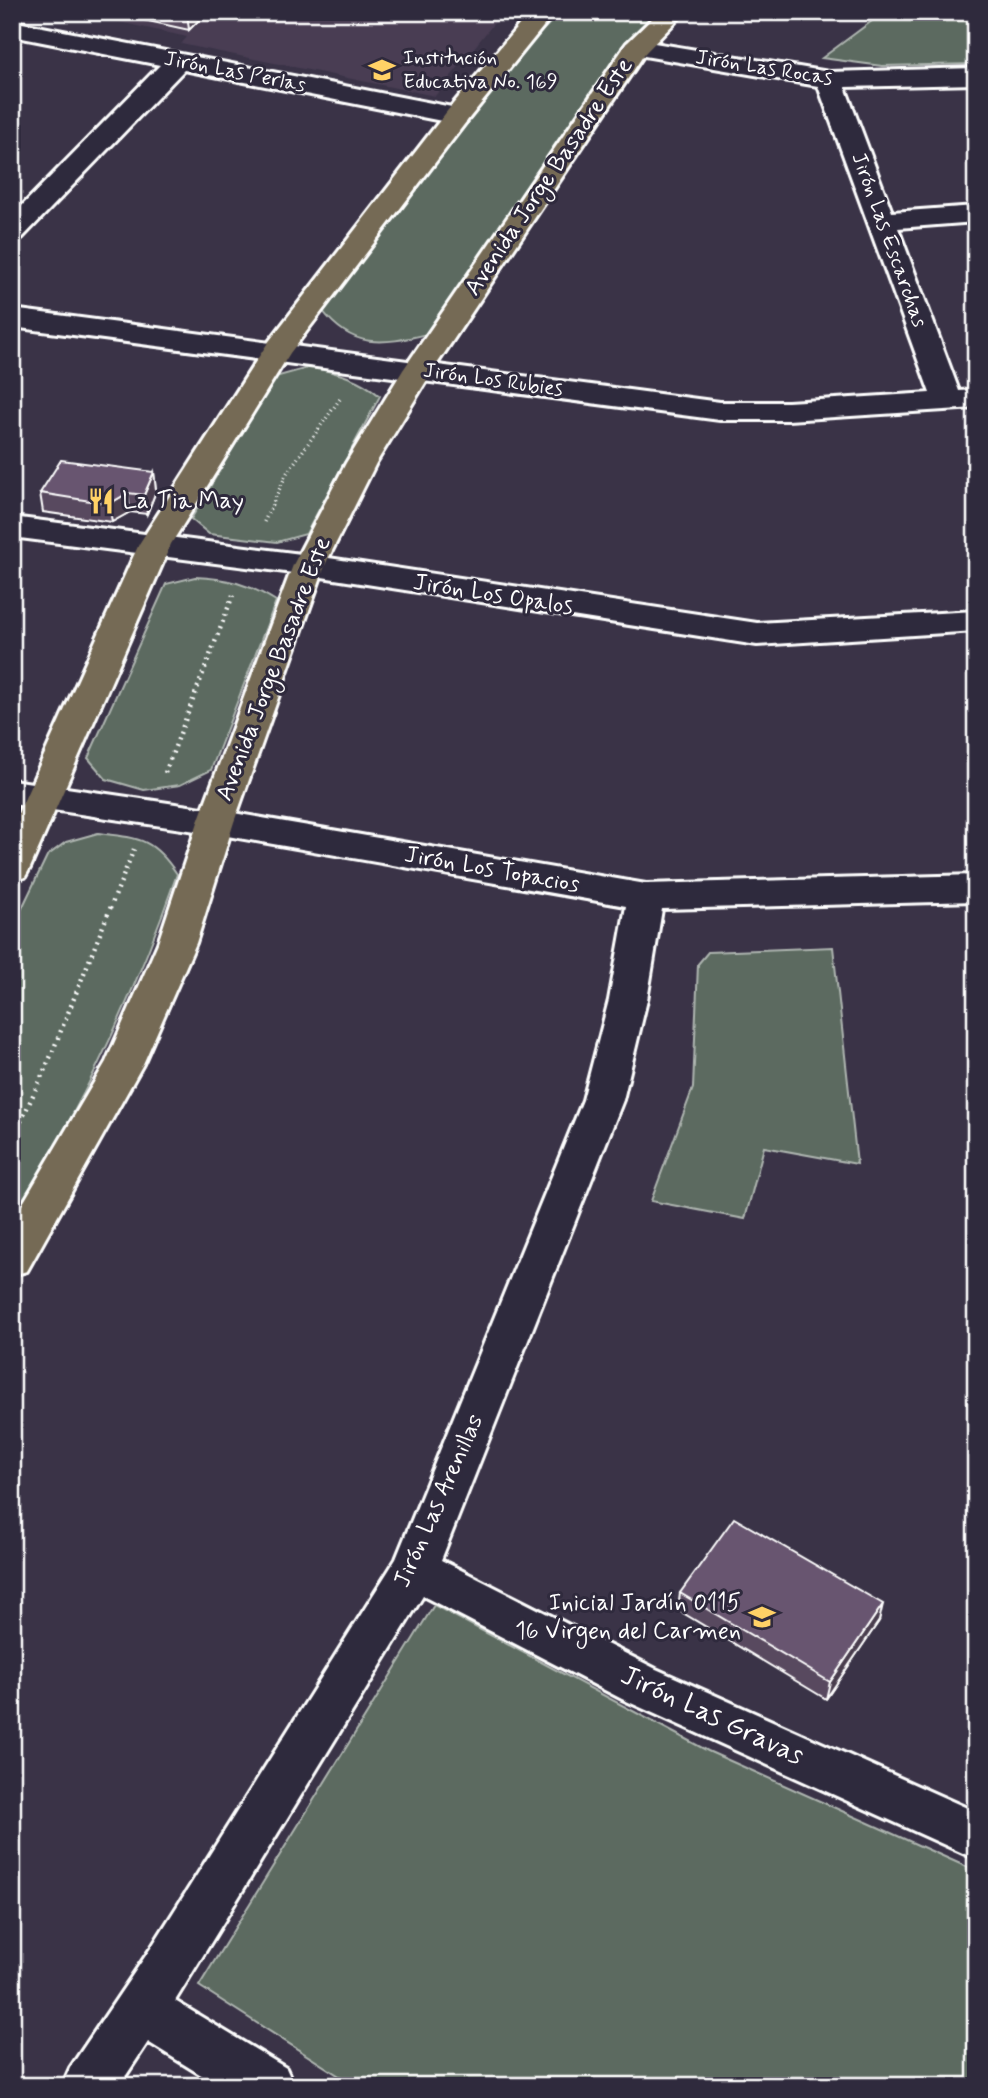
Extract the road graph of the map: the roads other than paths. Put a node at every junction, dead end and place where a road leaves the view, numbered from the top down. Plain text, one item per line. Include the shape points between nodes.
1 (543, 12) edge
2 (673, 12) edge
3 (12, 29) edge
4 (636, 48) junction
5 (178, 61) junction
6 (976, 76) edge
7 (829, 80) junction
8 (457, 116) junction
9 (976, 214) edge
10 (883, 221) junction
11 (12, 232) edge
12 (12, 318) edge
13 (277, 351) junction
14 (418, 369) junction
15 (962, 400) edge
16 (12, 527) edge
17 (155, 544) junction
18 (309, 565) junction
19 (976, 621) edge
20 (27, 795) edge
21 (216, 822) junction
22 (12, 868) edge
23 (973, 896) edge
24 (646, 897) junction
25 (12, 1259) edge
26 (415, 1569) junction
27 (976, 1836) edge
28 (141, 2009) junction
29 (88, 2086) edge
30 (268, 2086) edge

1 - 8 main road
2 - 4 main road, Avenida Jorge Basadre Este
3 - 5 street, Jirón Las Perlas
4 - 7 street, Jirón Las Rocas
4 - 14 main road, Avenida Jorge Basadre Este
5 - 8 street, Jirón Las Perlas
5 - 11 street
6 - 7 street, Jirón Las Rocas
7 - 10 street, Jirón Las Escarchas
8 - 13 main road
9 - 10 street
10 - 15 street, Jirón Las Escarchas
12 - 13 street, Jirón Los Rubies
13 - 14 street, Jirón Los Rubies
13 - 17 main road
14 - 15 street, Jirón Los Rubies via 720,411
14 - 18 main road, Avenida Jorge Basadre Este via 361,463
16 - 17 street, Jirón Los Opalos
17 - 18 street, Jirón Los Opalos
17 - 20 main road
18 - 19 street, Jirón Los Opalos via 757,634
18 - 21 main road, Avenida Jorge Basadre Este
20 - 21 street, Jirón Los Topacios
20 - 22 main road
21 - 24 street, Jirón Los Topacios
21 - 25 main road, Avenida Jorge Basadre Este via 177,943 124,1064
23 - 24 street, Jirón Los Topacios
24 - 26 street, Jirón Las Arenillas via 628,1000 603,1100
26 - 27 street, Jirón Las Gravas via 639,1684
26 - 28 street, Jirón Las Arenillas
28 - 29 street, Jirón Las Arenillas
28 - 30 street

